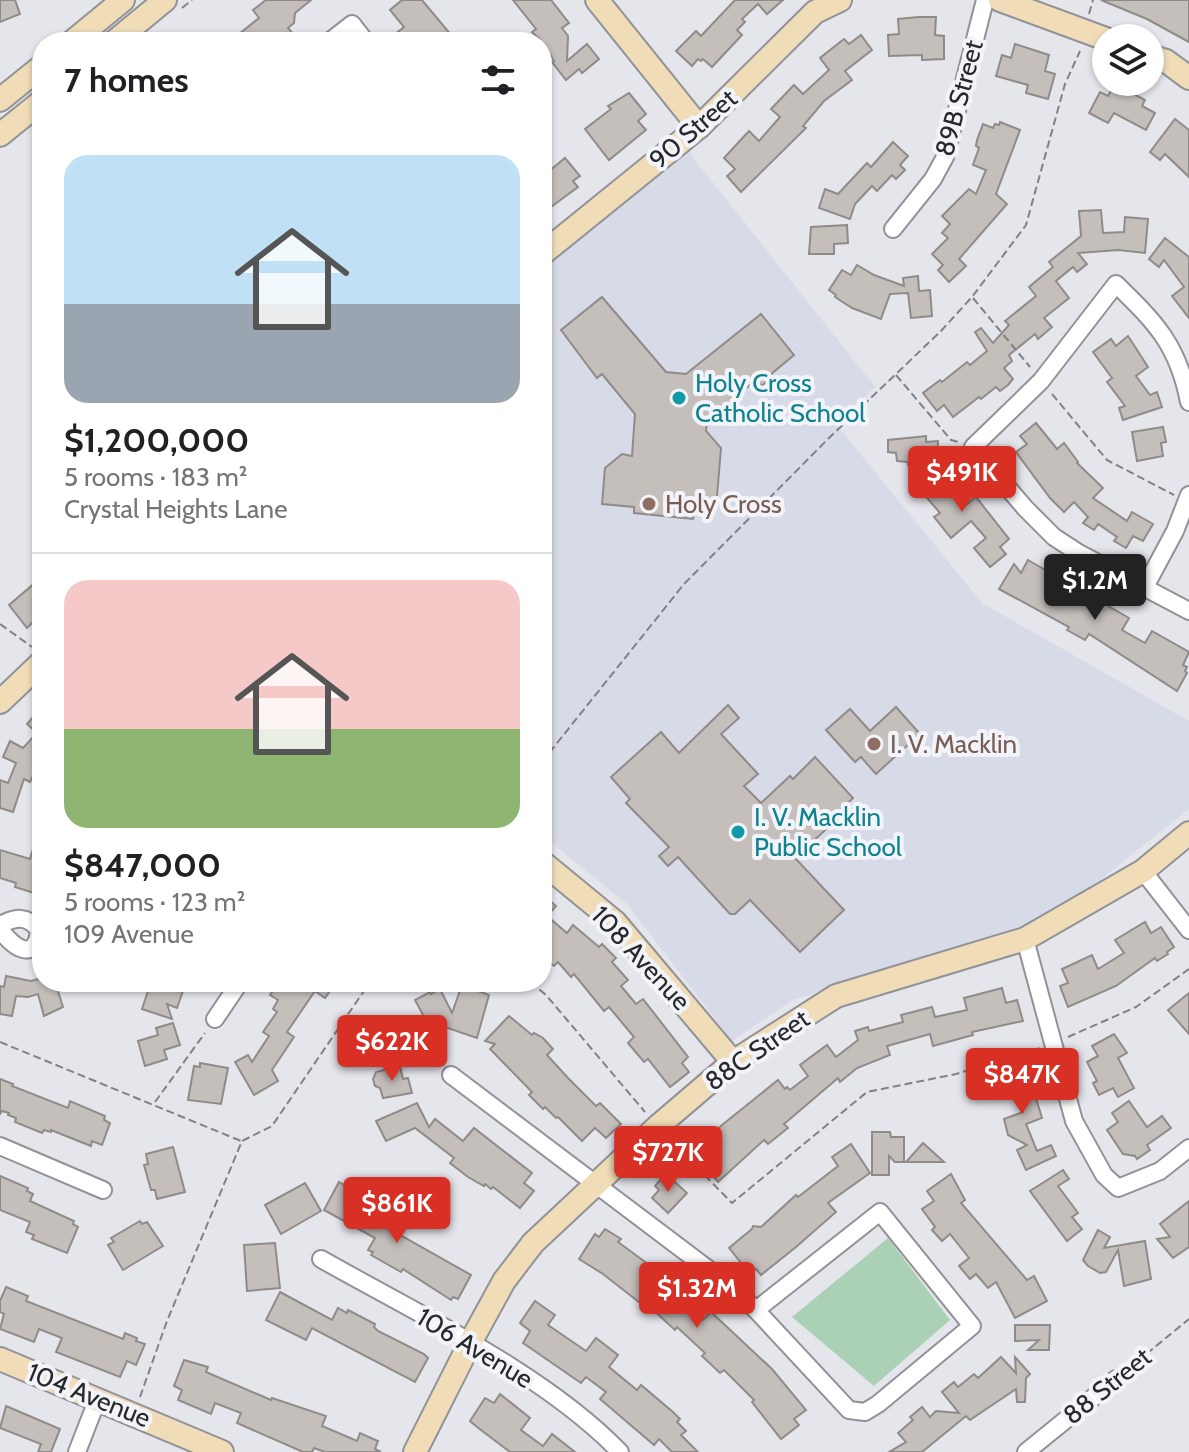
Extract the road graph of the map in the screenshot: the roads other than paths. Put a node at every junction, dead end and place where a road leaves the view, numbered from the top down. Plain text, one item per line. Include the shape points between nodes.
1 (123, 0) edge
2 (165, 0) edge
3 (597, 0) edge
4 (840, 0) edge
5 (985, 0) edge
6 (1000, 0) edge
7 (84, 32) edge
8 (126, 32) edge
9 (342, 32) edge
10 (358, 32) edge
11 (1092, 34) edge
12 (1164, 60) edge
13 (32, 74) edge
14 (1189, 78) edge
15 (0, 100) edge
16 (32, 109) edge
17 (699, 127) junction
18 (0, 135) edge
19 (893, 229) dead end
20 (552, 246) edge
21 (1189, 402) edge
22 (1188, 498) edge
23 (1145, 587) junction
24 (1189, 611) edge
25 (32, 664) edge
26 (0, 702) edge
27 (1189, 833) edge
28 (552, 870) edge
29 (1143, 871) junction
30 (1189, 930) edge
31 (1025, 939) junction
32 (233, 992) edge
33 (215, 1019) road end
34 (733, 1062) junction
35 (451, 1075) dead end
36 (0, 1146) edge
37 (1189, 1148) edge
38 (594, 1184) junction
39 (103, 1190) dead end
40 (321, 1259) dead end
41 (756, 1310) junction
42 (470, 1343) junction
43 (0, 1359) edge
44 (1116, 1379) road end
45 (98, 1398) junction
46 (77, 1452) edge
47 (222, 1452) edge
48 (415, 1452) edge
49 (620, 1452) edge
50 (1026, 1452) edge

1 - 7 street
2 - 8 street
3 - 17 street
4 - 17 street, 90 Street via 815,12
5 - 19 street, 89B Street via 945,157
6 - 11 street
9 - 10 street via 352,24
12 - 14 street
13 - 15 street
16 - 18 street
17 - 20 street, 90 Street
21 - 23 street via 1171,346 1116,284 1041,381 973,447 1054,537
22 - 23 street
23 - 24 street
25 - 26 street
27 - 29 street, 88C Street
28 - 34 street, 108 Avenue via 615,922
29 - 30 street
29 - 31 street, 88C Street
31 - 34 street, 88C Street via 836,996
31 - 37 street via 1074,1121 1104,1175 1118,1188 1160,1171
32 - 33 street
34 - 38 street, 88C Street
35 - 38 street
36 - 39 street
38 - 41 street
38 - 42 street, 88C Street via 525,1253
40 - 42 street, 106 Avenue
41 - 41 street via 843,1405 857,1413 878,1404 972,1326 880,1212
42 - 48 street, 88C Street
42 - 49 street, 106 Avenue via 546,1392
43 - 45 street, 104 Avenue
44 - 50 street, 88 Street
45 - 46 street
45 - 47 street, 104 Avenue

